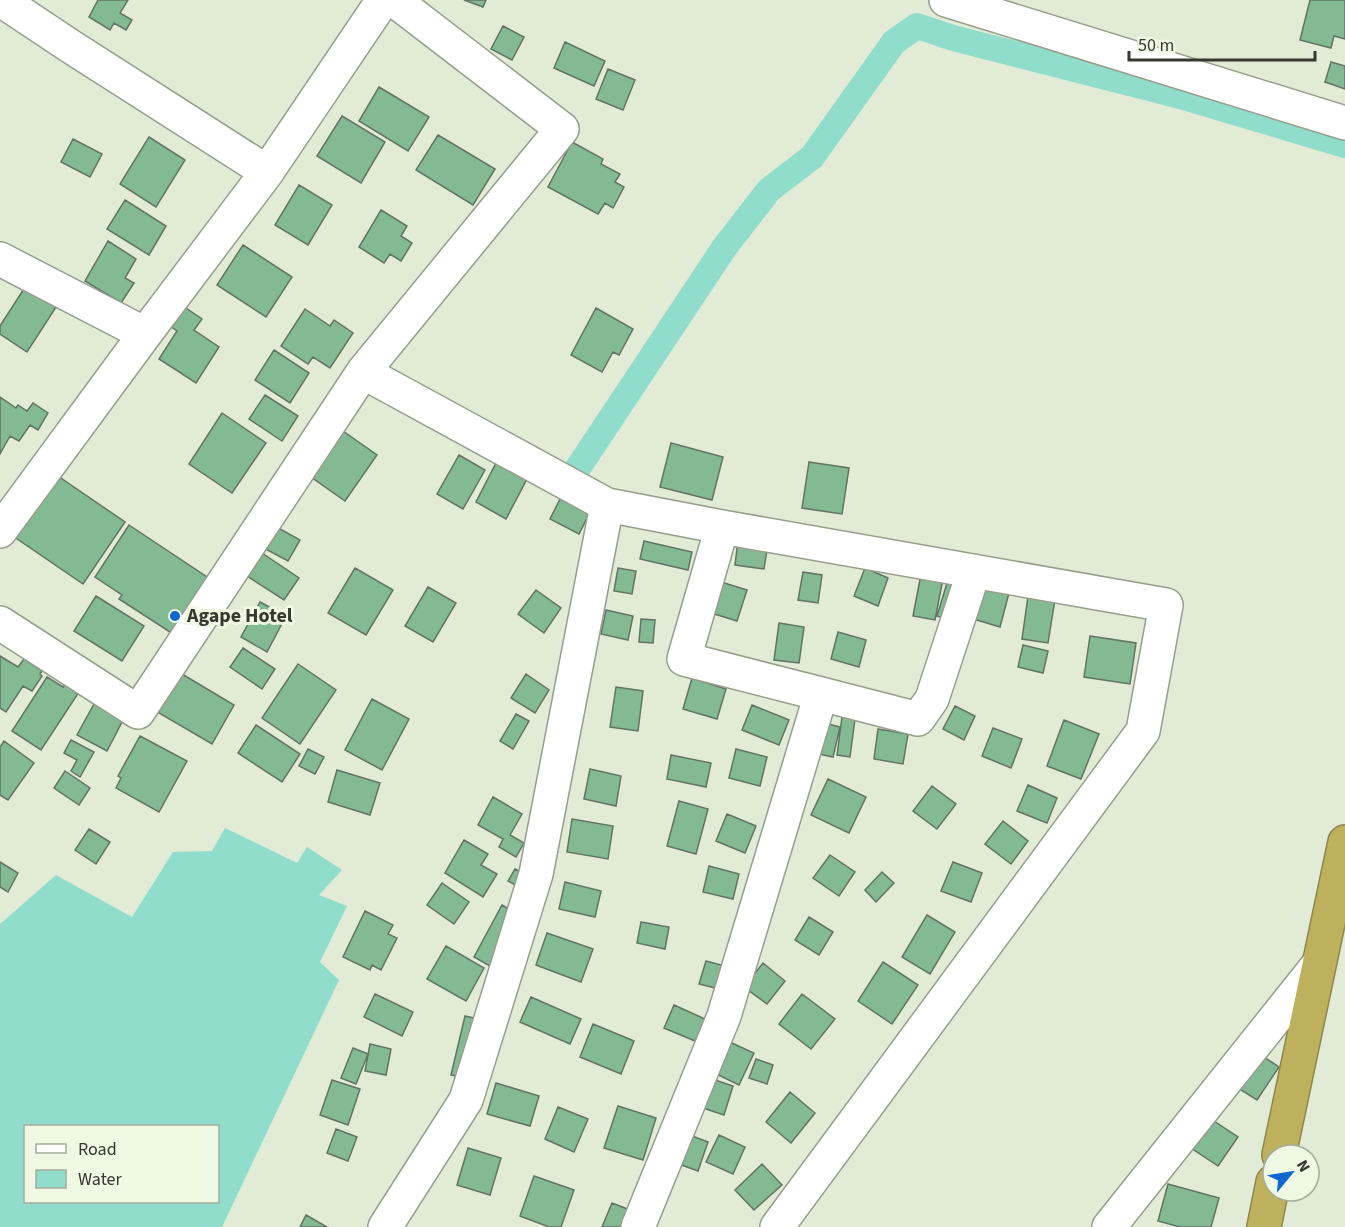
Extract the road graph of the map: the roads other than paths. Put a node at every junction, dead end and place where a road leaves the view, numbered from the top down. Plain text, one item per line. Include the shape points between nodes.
1 (1, 0) edge
2 (946, 0) edge
3 (380, 2) edge
4 (1345, 123) edge
5 (267, 172) junction
6 (0, 259) edge
7 (145, 334) junction
8 (363, 372) junction
9 (607, 505) junction
10 (3, 522) edge
11 (722, 527) junction
12 (974, 571) junction
13 (0, 623) edge
14 (821, 694) junction
15 (1345, 842) edge
16 (1318, 965) junction
17 (1281, 1143) edge
18 (1269, 1203) edge
19 (385, 1227) edge
20 (638, 1227) edge
21 (777, 1227) edge
22 (1108, 1227) edge
23 (1264, 1227) edge

1 - 5 street
2 - 4 street
3 - 5 street
3 - 8 street via 562,129
5 - 7 street
6 - 7 street
7 - 10 street
8 - 9 street
8 - 13 street via 138,712
9 - 11 street
9 - 19 street via 533,885 466,1100
11 - 12 street
11 - 14 street via 684,659
12 - 14 street via 932,699 918,719
12 - 21 street via 1166,605 1143,731
14 - 20 street via 724,1016
15 - 16 highway
16 - 17 highway
16 - 22 street
18 - 23 highway

